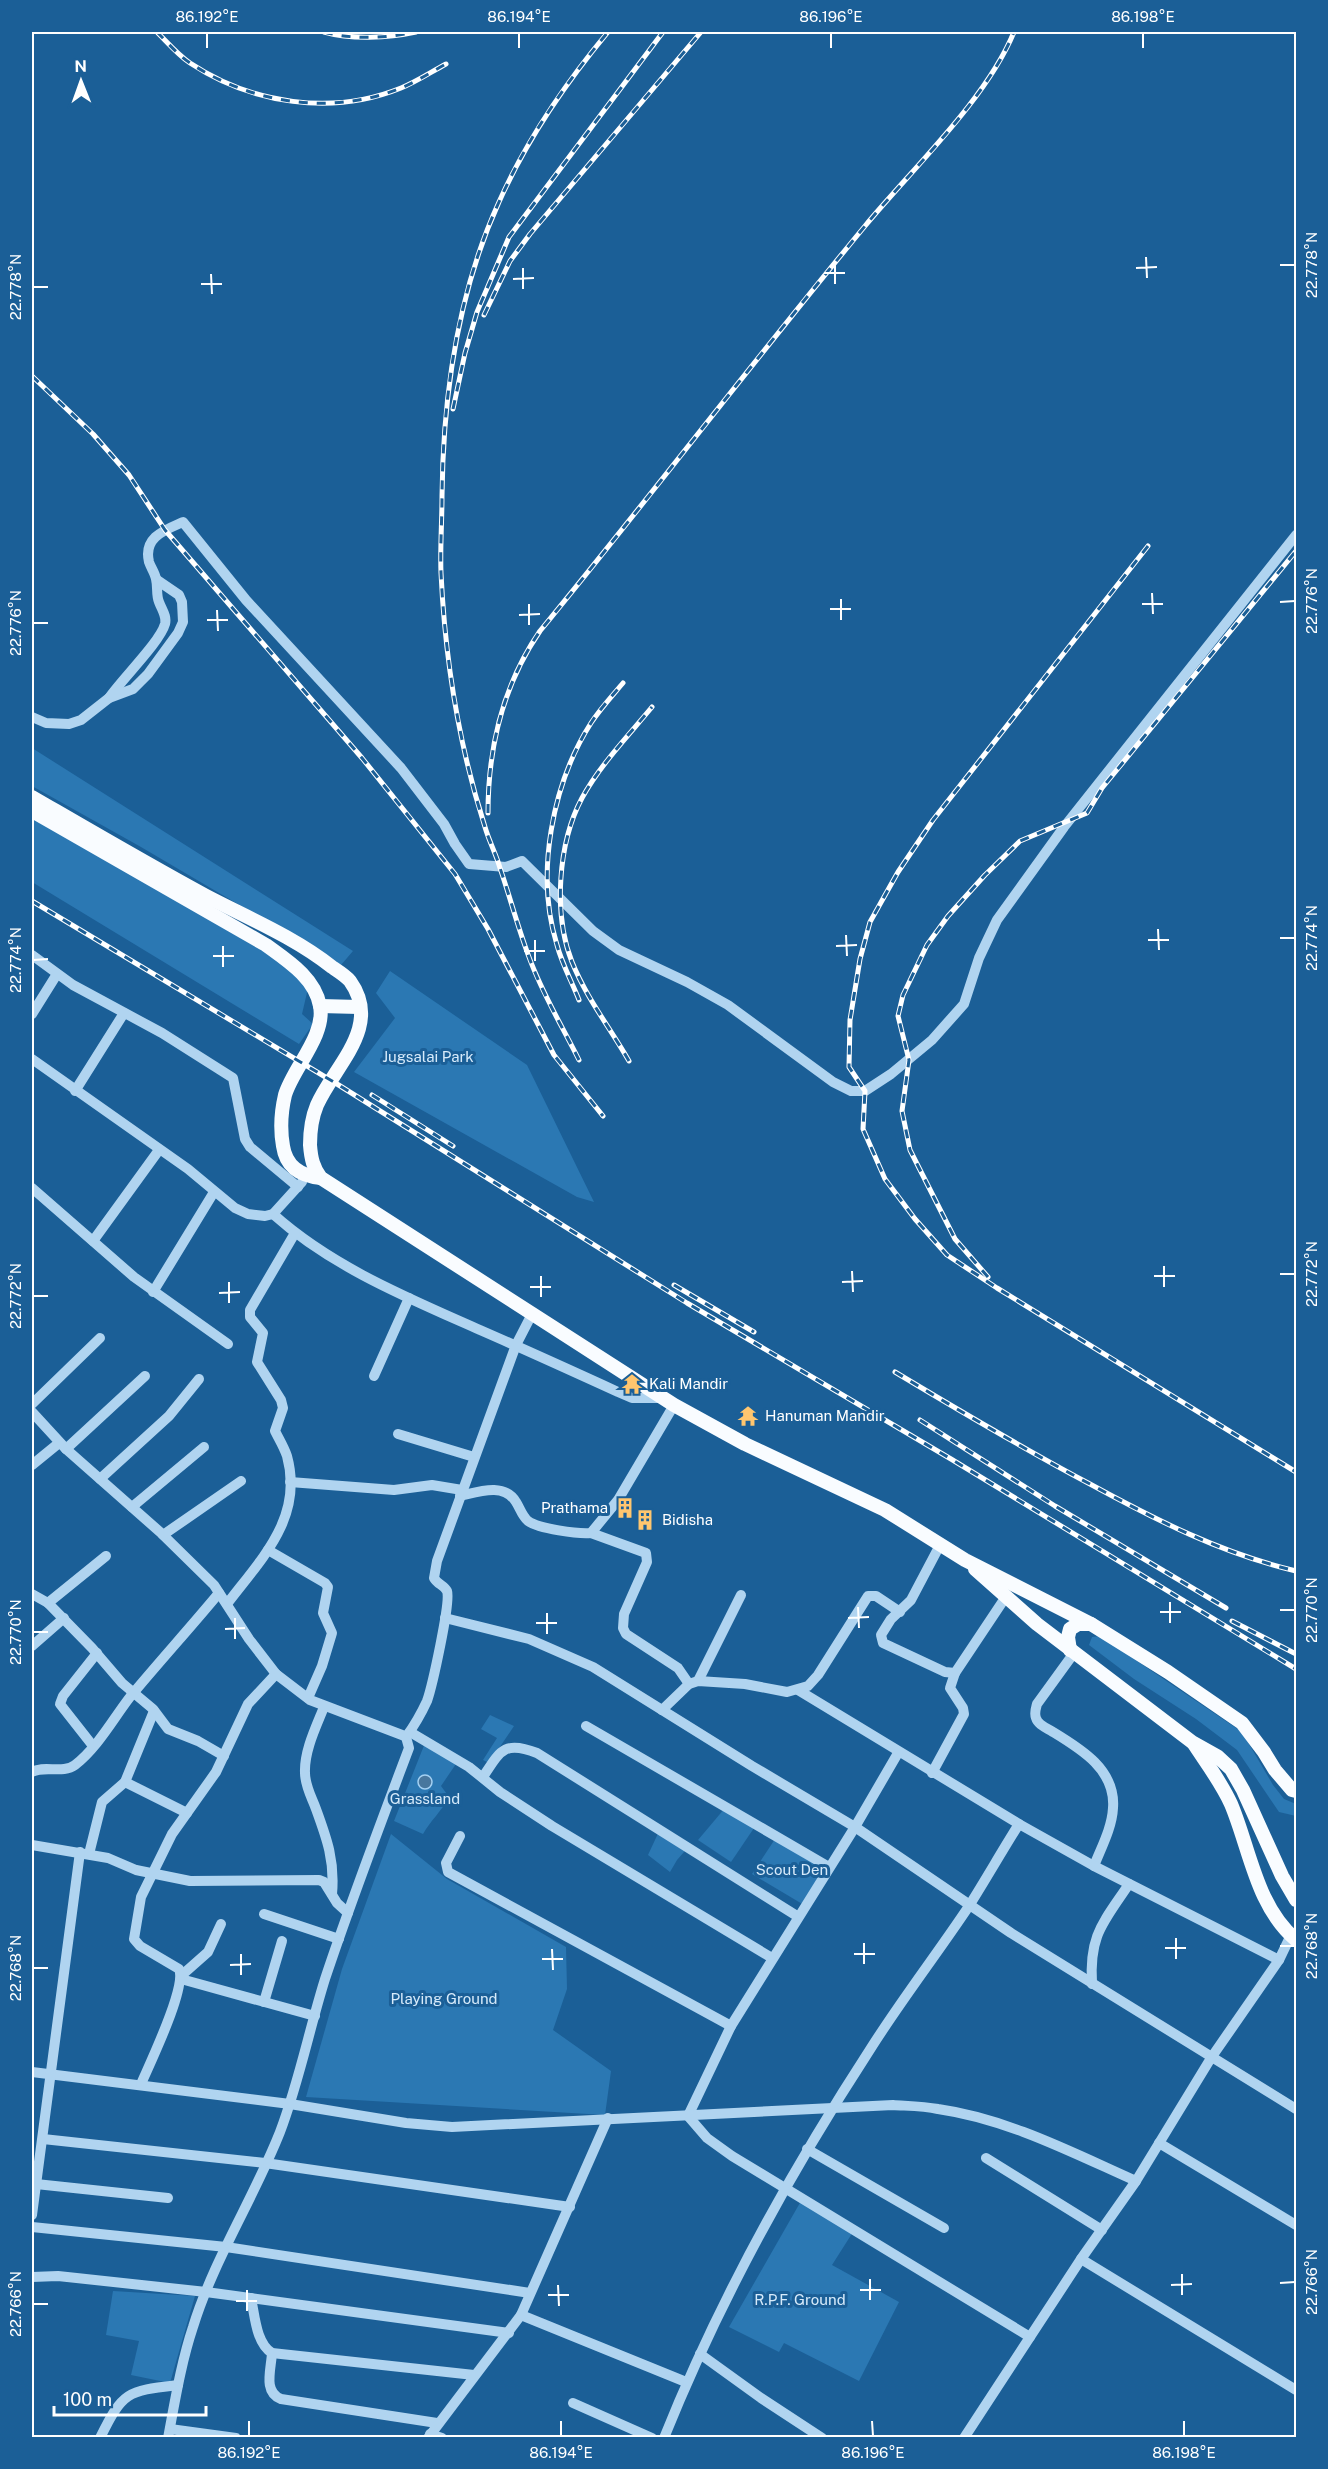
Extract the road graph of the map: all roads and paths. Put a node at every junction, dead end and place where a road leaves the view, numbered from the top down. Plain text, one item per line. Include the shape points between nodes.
1 (1296, 535) edge
2 (157, 580) junction
3 (110, 699) junction
4 (32, 717) edge
5 (32, 797) edge
6 (32, 811) edge
7 (32, 955) edge
8 (57, 974) junction
9 (321, 1006) junction
10 (359, 1007) junction
11 (124, 1013) junction
12 (32, 1014) edge
13 (32, 1059) edge
14 (75, 1091) junction
15 (159, 1149) junction
16 (310, 1178) junction
17 (32, 1188) edge
18 (214, 1192) junction
19 (273, 1214) junction
20 (295, 1233) junction
21 (93, 1241) junction
22 (153, 1292) junction
23 (409, 1298) junction
24 (532, 1314) junction
25 (100, 1338) dead end
26 (228, 1344) dead end
27 (516, 1345) junction
28 (146, 1376) dead end
29 (374, 1376) dead end
30 (199, 1379) dead end
31 (668, 1402) junction
32 (32, 1404) edge
33 (32, 1412) edge
34 (398, 1434) dead end
35 (62, 1446) junction
36 (204, 1447) dead end
37 (474, 1457) junction
38 (32, 1465) edge
39 (100, 1479) junction
40 (241, 1481) dead end
41 (290, 1482) junction
42 (461, 1493) junction
43 (132, 1507) junction
44 (591, 1533) junction
45 (163, 1535) junction
46 (940, 1545) junction
47 (268, 1550) junction
48 (106, 1556) dead end
49 (965, 1560) junction
50 (219, 1593) junction
51 (32, 1594) edge
52 (741, 1595) dead end
53 (1005, 1598) junction
54 (48, 1603) junction
55 (227, 1604) junction
56 (900, 1612) junction
57 (64, 1618) junction
58 (445, 1618) junction
59 (1091, 1624) junction
60 (32, 1646) edge
61 (1072, 1651) junction
62 (97, 1653) junction
63 (955, 1673) junction
64 (276, 1674) junction
65 (693, 1682) junction
66 (798, 1690) junction
67 (134, 1693) junction
68 (308, 1698) junction
69 (324, 1707) junction
70 (662, 1710) junction
71 (154, 1711) junction
72 (586, 1726) dead end
73 (408, 1735) junction
74 (1192, 1742) junction
75 (93, 1746) junction
76 (898, 1753) junction
77 (224, 1756) junction
78 (32, 1772) edge
79 (932, 1773) junction
80 (483, 1777) junction
81 (124, 1782) junction
82 (1296, 1791) edge
83 (187, 1813) junction
84 (1018, 1824) junction
85 (855, 1827) junction
86 (460, 1836) dead end
87 (32, 1845) edge
88 (85, 1853) junction
89 (1094, 1866) junction
90 (829, 1867) junction
91 (152, 1874) junction
92 (1129, 1884) junction
93 (332, 1896) junction
94 (1296, 1900) edge
95 (969, 1906) junction
96 (348, 1913) junction
97 (264, 1914) dead end
98 (797, 1916) junction
99 (221, 1924) dead end
100 (1294, 1937) edge
101 (339, 1939) junction
102 (282, 1941) dead end
103 (772, 1958) junction
104 (1279, 1960) junction
105 (182, 1977) junction
106 (1092, 1984) junction
107 (264, 2002) junction
108 (315, 2016) junction
109 (730, 2026) junction
110 (1211, 2058) junction
111 (32, 2072) edge
112 (52, 2074) junction
113 (141, 2084) junction
114 (290, 2104) junction
115 (833, 2108) junction
116 (1296, 2109) edge
117 (688, 2116) junction
118 (608, 2118) junction
119 (43, 2139) junction
120 (1159, 2143) junction
121 (807, 2149) junction
122 (986, 2158) dead end
123 (265, 2163) junction
124 (1136, 2181) junction
125 (36, 2184) junction
126 (786, 2188) junction
127 (168, 2198) dead end
128 (570, 2207) junction
129 (32, 2211) edge
130 (1296, 2225) edge
131 (32, 2227) edge
132 (944, 2228) dead end
133 (1102, 2230) junction
134 (226, 2247) junction
135 (1081, 2259) junction
136 (32, 2277) edge
137 (206, 2292) junction
138 (530, 2293) junction
139 (251, 2298) junction
140 (521, 2315) junction
141 (509, 2333) junction
142 (1030, 2337) junction
143 (272, 2353) junction
144 (700, 2354) junction
145 (474, 2375) junction
146 (686, 2382) junction
147 (178, 2385) junction
148 (1296, 2390) edge
149 (573, 2403) dead end
150 (437, 2423) junction
151 (169, 2433) edge
152 (429, 2435) edge
153 (100, 2438) edge
154 (236, 2438) edge
155 (442, 2438) edge
156 (652, 2438) edge
157 (664, 2438) edge
158 (822, 2438) edge
159 (964, 2438) edge

1 - 2 street via 1064,827 997,920 979,957 964,1004 932,1040 865,1091 851,1091 833,1082 728,1005 619,950 593,931 522,861 506,867 469,864 444,824 400,768 246,600 183,522 156,534 151,541 147,552
2 - 3 street via 165,625
2 - 3 street via 179,595 181,627 148,674 133,689
3 - 4 street via 69,724 46,723
5 - 10 main road via 317,956 349,980
6 - 9 main road via 266,945 308,980
7 - 8 street
8 - 11 street
8 - 12 street
9 - 10 main road
9 - 16 main road via 317,1031 285,1095 281,1116 287,1161
10 - 16 main road via 357,1035 320,1098 312,1122
11 - 14 street
11 - 16 street via 232,1078 250,1147
13 - 14 street
14 - 15 street
15 - 18 street
15 - 21 street
16 - 19 street
16 - 24 main road
17 - 21 street
18 - 19 street via 248,1214
18 - 22 street
19 - 20 street
20 - 23 street via 328,1256
20 - 41 street via 250,1310 250,1317 263,1334 257,1355 259,1367 283,1408 275,1431 287,1458
21 - 22 street
22 - 26 street
23 - 27 street
23 - 29 street
24 - 27 street
24 - 31 main road
25 - 32 street
27 - 31 street via 625,1395
27 - 37 street
28 - 35 street
30 - 39 street via 169,1416
31 - 44 street via 618,1500
31 - 46 main road via 744,1444 885,1510
33 - 35 street
34 - 37 street
35 - 38 street
35 - 39 street
36 - 43 street
37 - 42 street
39 - 43 street
40 - 45 street
41 - 42 street via 394,1490 432,1485
41 - 47 street via 285,1520
42 - 44 street via 499,1490 509,1494 527,1520 536,1525
42 - 58 street via 434,1578 447,1590
43 - 45 street
44 - 65 street via 646,1552 647,1562 624,1614 622,1628
45 - 50 street
46 - 49 main road
46 - 56 street via 911,1600
47 - 55 street
47 - 68 street via 328,1587 323,1613 332,1633
48 - 54 street
49 - 53 main road
49 - 59 main road
50 - 55 street
50 - 67 street
51 - 54 street
52 - 65 street
53 - 61 main road
53 - 63 street
54 - 57 street
55 - 64 street
56 - 63 street via 891,1618 881,1635 883,1643
56 - 66 street via 876,1596 868,1596 818,1676
57 - 60 street
57 - 62 street
58 - 70 street via 529,1639 563,1652
58 - 73 street via 428,1698
59 - 61 main road via 1078,1624 1070,1629
59 - 82 main road via 1242,1723 1275,1770
61 - 74 main road
61 - 89 street via 1035,1712 1041,1725 1074,1745 1106,1774 1113,1807
62 - 67 street
62 - 75 street via 60,1704
63 - 79 street via 950,1688 964,1714
64 - 68 street
64 - 77 street via 248,1704
65 - 66 street
65 - 70 street
66 - 76 street
67 - 71 street
67 - 75 street
68 - 69 street
69 - 73 street
69 - 93 street via 305,1773 331,1853
70 - 85 street
71 - 77 street via 168,1729
71 - 81 street
72 - 90 street
73 - 80 street
73 - 96 street via 409,1749
74 - 94 main road via 1217,1756 1230,1769
74 - 100 main road via 1222,1785 1273,1913
75 - 78 street via 74,1766
76 - 79 street
76 - 85 street
77 - 83 street
79 - 84 street
80 - 98 street via 499,1752 508,1747 537,1753
80 - 103 street via 552,1826
81 - 83 street
81 - 88 street via 102,1802
83 - 91 street
84 - 89 street
84 - 95 street
85 - 90 street
85 - 95 street
86 - 109 street via 446,1863 448,1872
87 - 88 street
88 - 91 street
88 - 112 street
89 - 92 street
90 - 98 street
91 - 93 street via 190,1881 319,1880
91 - 105 street via 141,1897 134,1939 179,1969
92 - 104 street
92 - 106 street via 1094,1942
93 - 96 street
95 - 106 street
95 - 115 street
96 - 101 street
97 - 101 street
98 - 103 street
99 - 105 street via 208,1952
100 - 104 street
101 - 108 street
102 - 107 street
103 - 109 street
104 - 110 street
105 - 107 street
105 - 113 street
106 - 110 street
107 - 108 street
108 - 114 street
109 - 117 street
110 - 116 street
110 - 120 street
111 - 112 street
112 - 113 street
112 - 119 street
113 - 114 street
114 - 118 street via 452,2127
114 - 123 street
115 - 117 street
115 - 121 street
115 - 124 street via 893,2105 939,2109 1048,2142
117 - 118 street
117 - 126 street via 707,2138
118 - 128 street
119 - 123 street
119 - 125 street
120 - 124 street
120 - 130 street
121 - 126 street
121 - 132 street
122 - 133 street
123 - 128 street
123 - 134 street
124 - 133 street
125 - 127 street
125 - 129 street
126 - 142 street
126 - 144 street
128 - 138 street
131 - 134 street
133 - 135 street
134 - 137 street
134 - 138 street
135 - 142 street
135 - 148 street
136 - 137 street via 58,2276
137 - 139 street
137 - 147 street
138 - 140 street
139 - 141 street
139 - 143 street via 260,2337
140 - 141 street
140 - 146 street
141 - 145 street
142 - 159 street
143 - 145 street
143 - 150 street via 273,2396
144 - 146 street
144 - 158 street
145 - 150 street
146 - 157 street
147 - 151 street
147 - 153 street via 130,2393 114,2410
149 - 156 street
150 - 152 street
151 - 154 street
152 - 155 street

